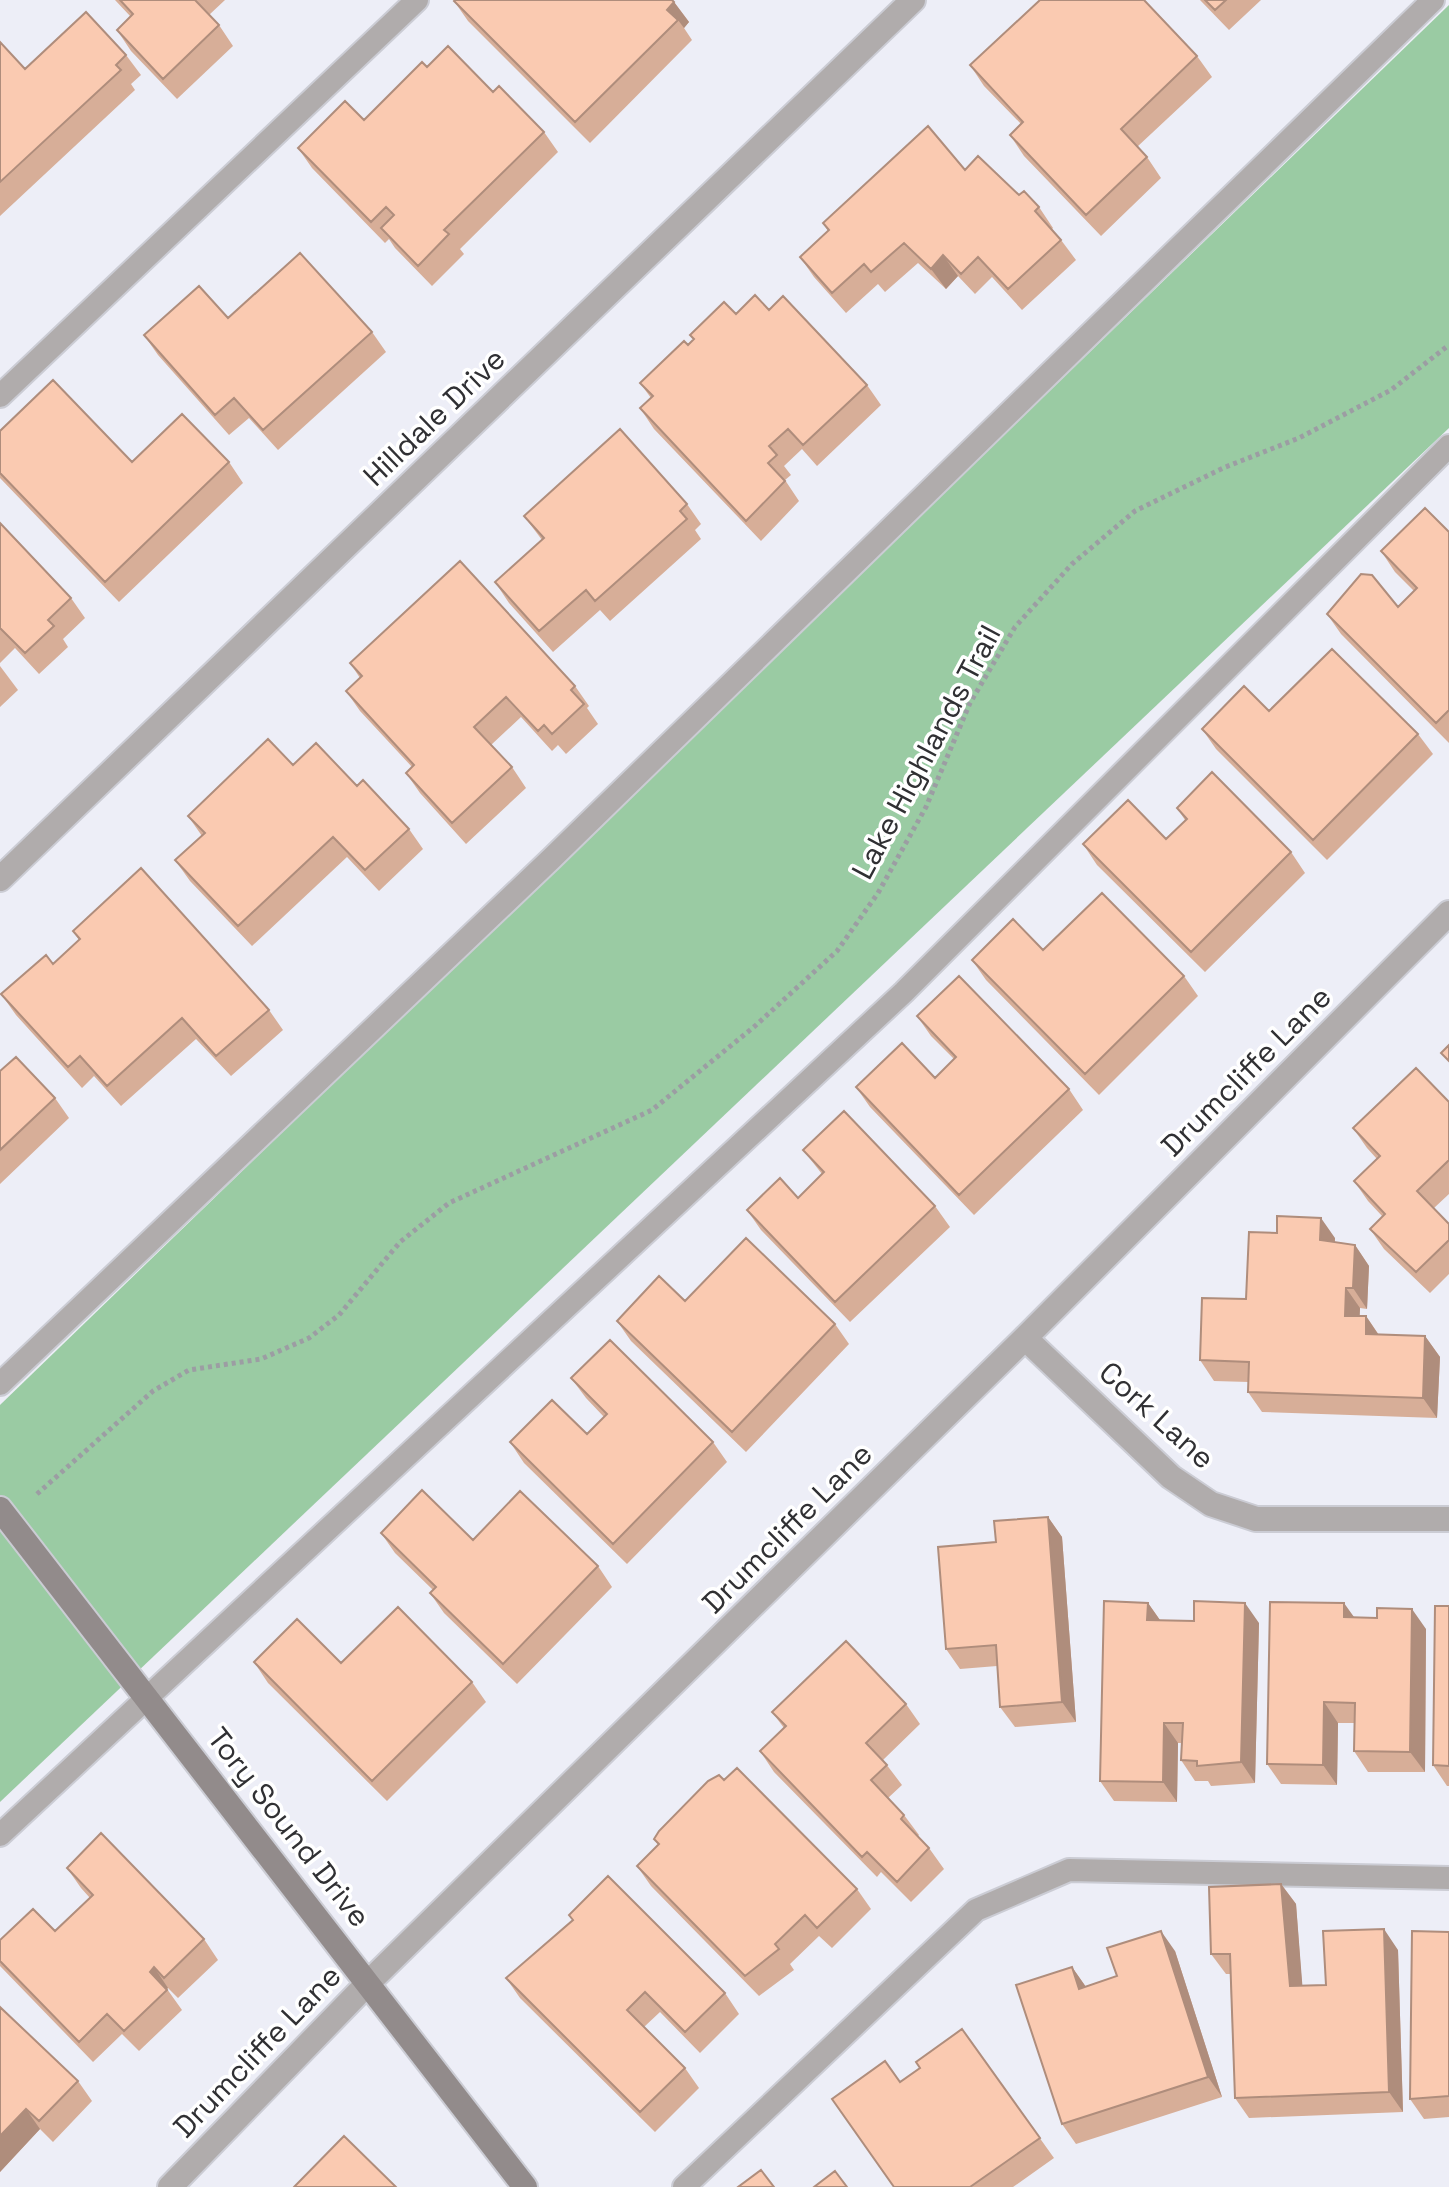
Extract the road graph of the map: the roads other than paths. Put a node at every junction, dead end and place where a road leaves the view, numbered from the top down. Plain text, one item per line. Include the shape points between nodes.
1 (417, 0) edge
2 (913, 0) edge
3 (1433, 0) edge
4 (0, 396) edge
5 (1449, 446) edge
6 (0, 879) edge
7 (1449, 913) edge
8 (1025, 1338) junction
9 (0, 1384) edge
10 (4, 1514) edge
11 (1449, 1519) edge
12 (148, 1698) junction
13 (0, 1835) edge
14 (1449, 1878) edge
15 (369, 1982) junction
16 (170, 2187) edge
17 (525, 2187) edge
18 (684, 2187) edge

1 - 4 lane
2 - 6 street, Hilldale Drive
3 - 9 lane via 573,837
5 - 12 lane via 904,992
7 - 8 street, Drumcliffe Lane
8 - 11 street, Cork Lane via 1171,1477 1211,1504 1256,1519
8 - 15 street, Drumcliffe Lane
10 - 12 street, Tory Sound Drive
12 - 13 lane
12 - 15 street, Tory Sound Drive
14 - 18 lane via 1069,1870 976,1910
15 - 16 street, Drumcliffe Lane
15 - 17 street, Tory Sound Drive

